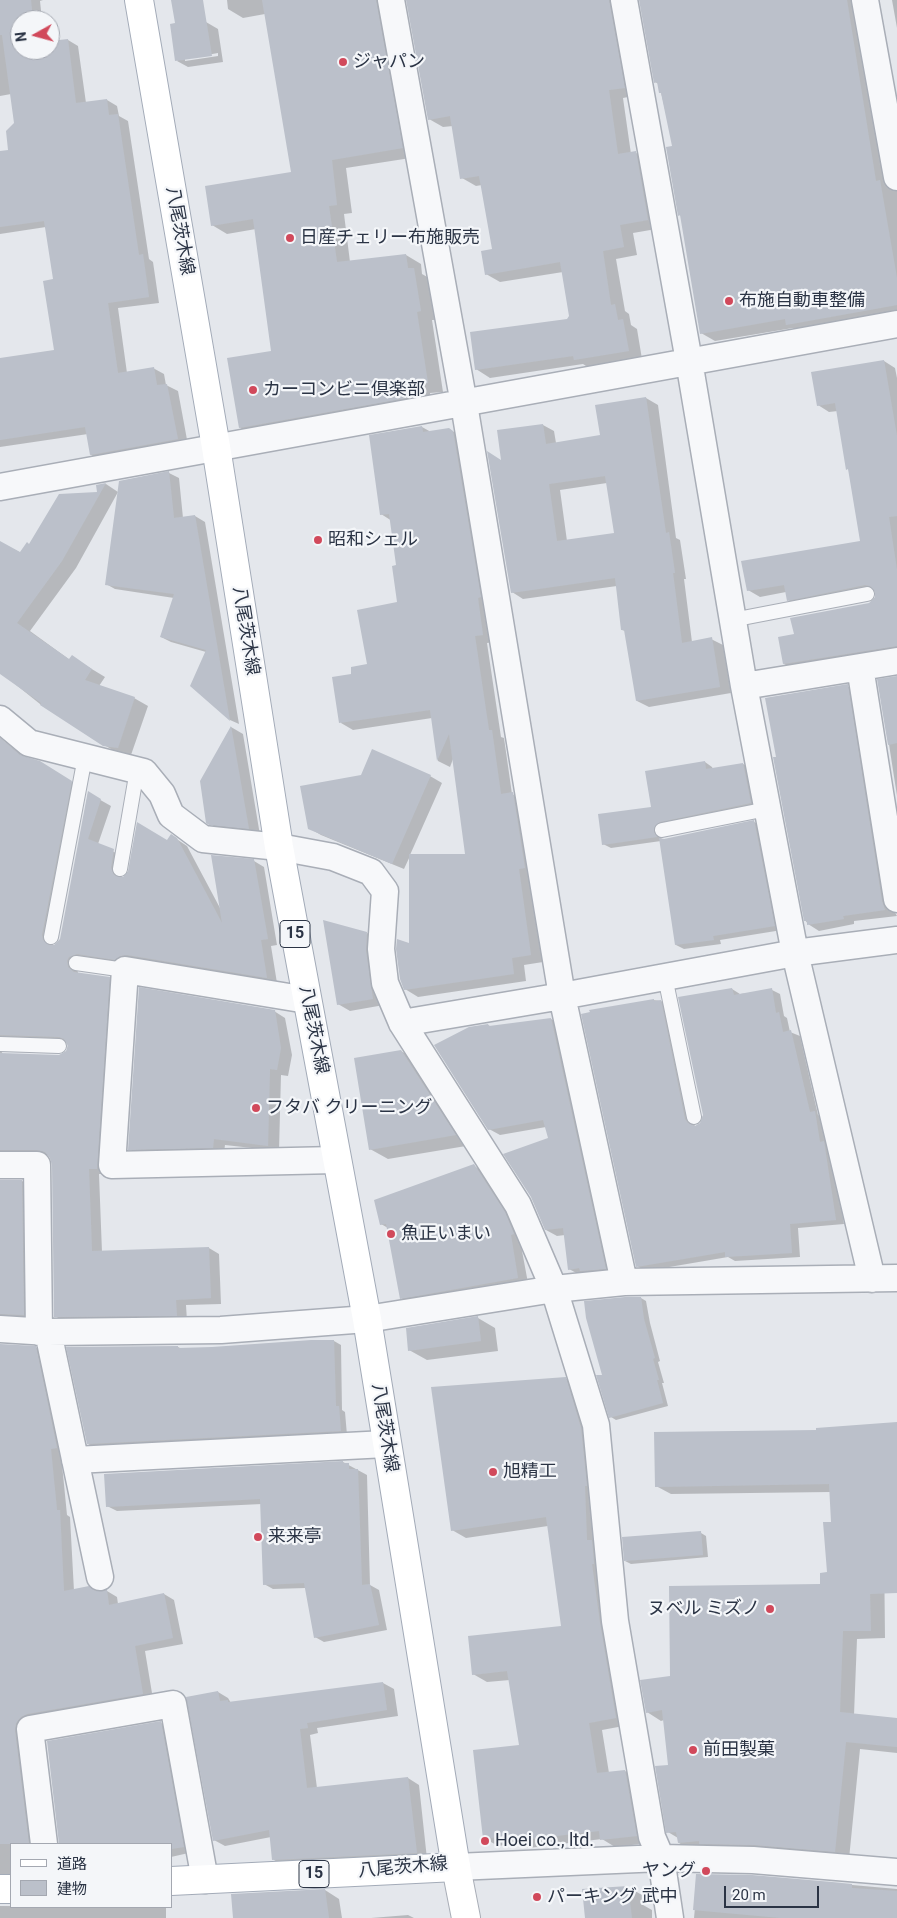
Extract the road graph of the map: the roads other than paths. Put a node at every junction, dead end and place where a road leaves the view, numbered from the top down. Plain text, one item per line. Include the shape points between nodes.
1 (139, 0) edge
2 (391, 0) edge
3 (624, 0) edge
4 (865, 0) edge
5 (896, 171) edge
6 (897, 324) edge
7 (689, 361) junction
8 (464, 404) junction
9 (216, 447) junction
10 (0, 487) edge
11 (867, 594) dead end
12 (732, 620) junction
13 (897, 661) edge
14 (860, 667) junction
15 (744, 686) junction
16 (0, 719) edge
17 (85, 757) junction
18 (137, 770) junction
19 (767, 809) junction
20 (662, 830) dead end
21 (279, 847) junction
22 (120, 869) dead end
23 (897, 898) edge
24 (51, 937) dead end
25 (897, 940) edge
26 (795, 953) junction
27 (76, 963) dead end
28 (125, 970) junction
29 (665, 977) junction
30 (562, 996) junction
31 (307, 1000) junction
32 (402, 1023) junction
33 (0, 1044) edge
34 (59, 1046) dead end
35 (694, 1117) dead end
36 (336, 1160) junction
37 (0, 1165) edge
38 (885, 1279) edge
39 (624, 1282) junction
40 (554, 1289) junction
41 (367, 1320) junction
42 (0, 1329) edge
43 (43, 1332) junction
44 (386, 1444) junction
45 (75, 1460) junction
46 (100, 1577) dead end
47 (44, 1843) edge
48 (661, 1858) junction
49 (456, 1867) junction
50 (897, 1872) edge
51 (205, 1880) junction
52 (172, 1881) edge
53 (466, 1918) edge
54 (670, 1918) edge

1 - 9 main road, 八尾茨木線 / 15
2 - 8 street
3 - 7 street
4 - 5 street
6 - 7 street
7 - 8 street
7 - 12 street
8 - 9 street
8 - 30 street
9 - 10 street
9 - 21 main road, 八尾茨木線 / 15
11 - 12 lane
12 - 15 street
13 - 14 street
14 - 15 street
14 - 23 street
15 - 19 street
16 - 17 street via 29,743
17 - 18 street
17 - 24 lane
18 - 21 street via 144,772 162,794 171,815 202,839
18 - 22 lane
19 - 20 lane
19 - 26 street
21 - 31 main road, 八尾茨木線 / 15
21 - 32 street via 333,857 372,872 384,891 381,949 385,983
25 - 26 street
26 - 29 street
26 - 38 street
27 - 28 lane
28 - 31 street
28 - 36 street via 112,1165
29 - 30 street
29 - 35 lane
30 - 32 street
30 - 39 street
31 - 36 main road, 八尾茨木線 / 15
32 - 40 street via 518,1205
33 - 34 lane
36 - 41 main road, 八尾茨木線 / 15
37 - 43 street via 37,1165
38 - 39 street
39 - 40 street
40 - 41 street
40 - 48 street via 596,1425 615,1621 652,1837
41 - 43 street via 221,1330
41 - 44 main road, 八尾茨木線 / 15
42 - 43 street
43 - 45 street
44 - 45 street
44 - 49 main road, 八尾茨木線 / 15
45 - 46 street
47 - 51 street via 30,1729 173,1704
48 - 49 street
48 - 50 street via 753,1860
48 - 54 street
49 - 51 main road, 八尾茨木線 / 15
49 - 53 main road
51 - 52 main road, 八尾茨木線 / 15

